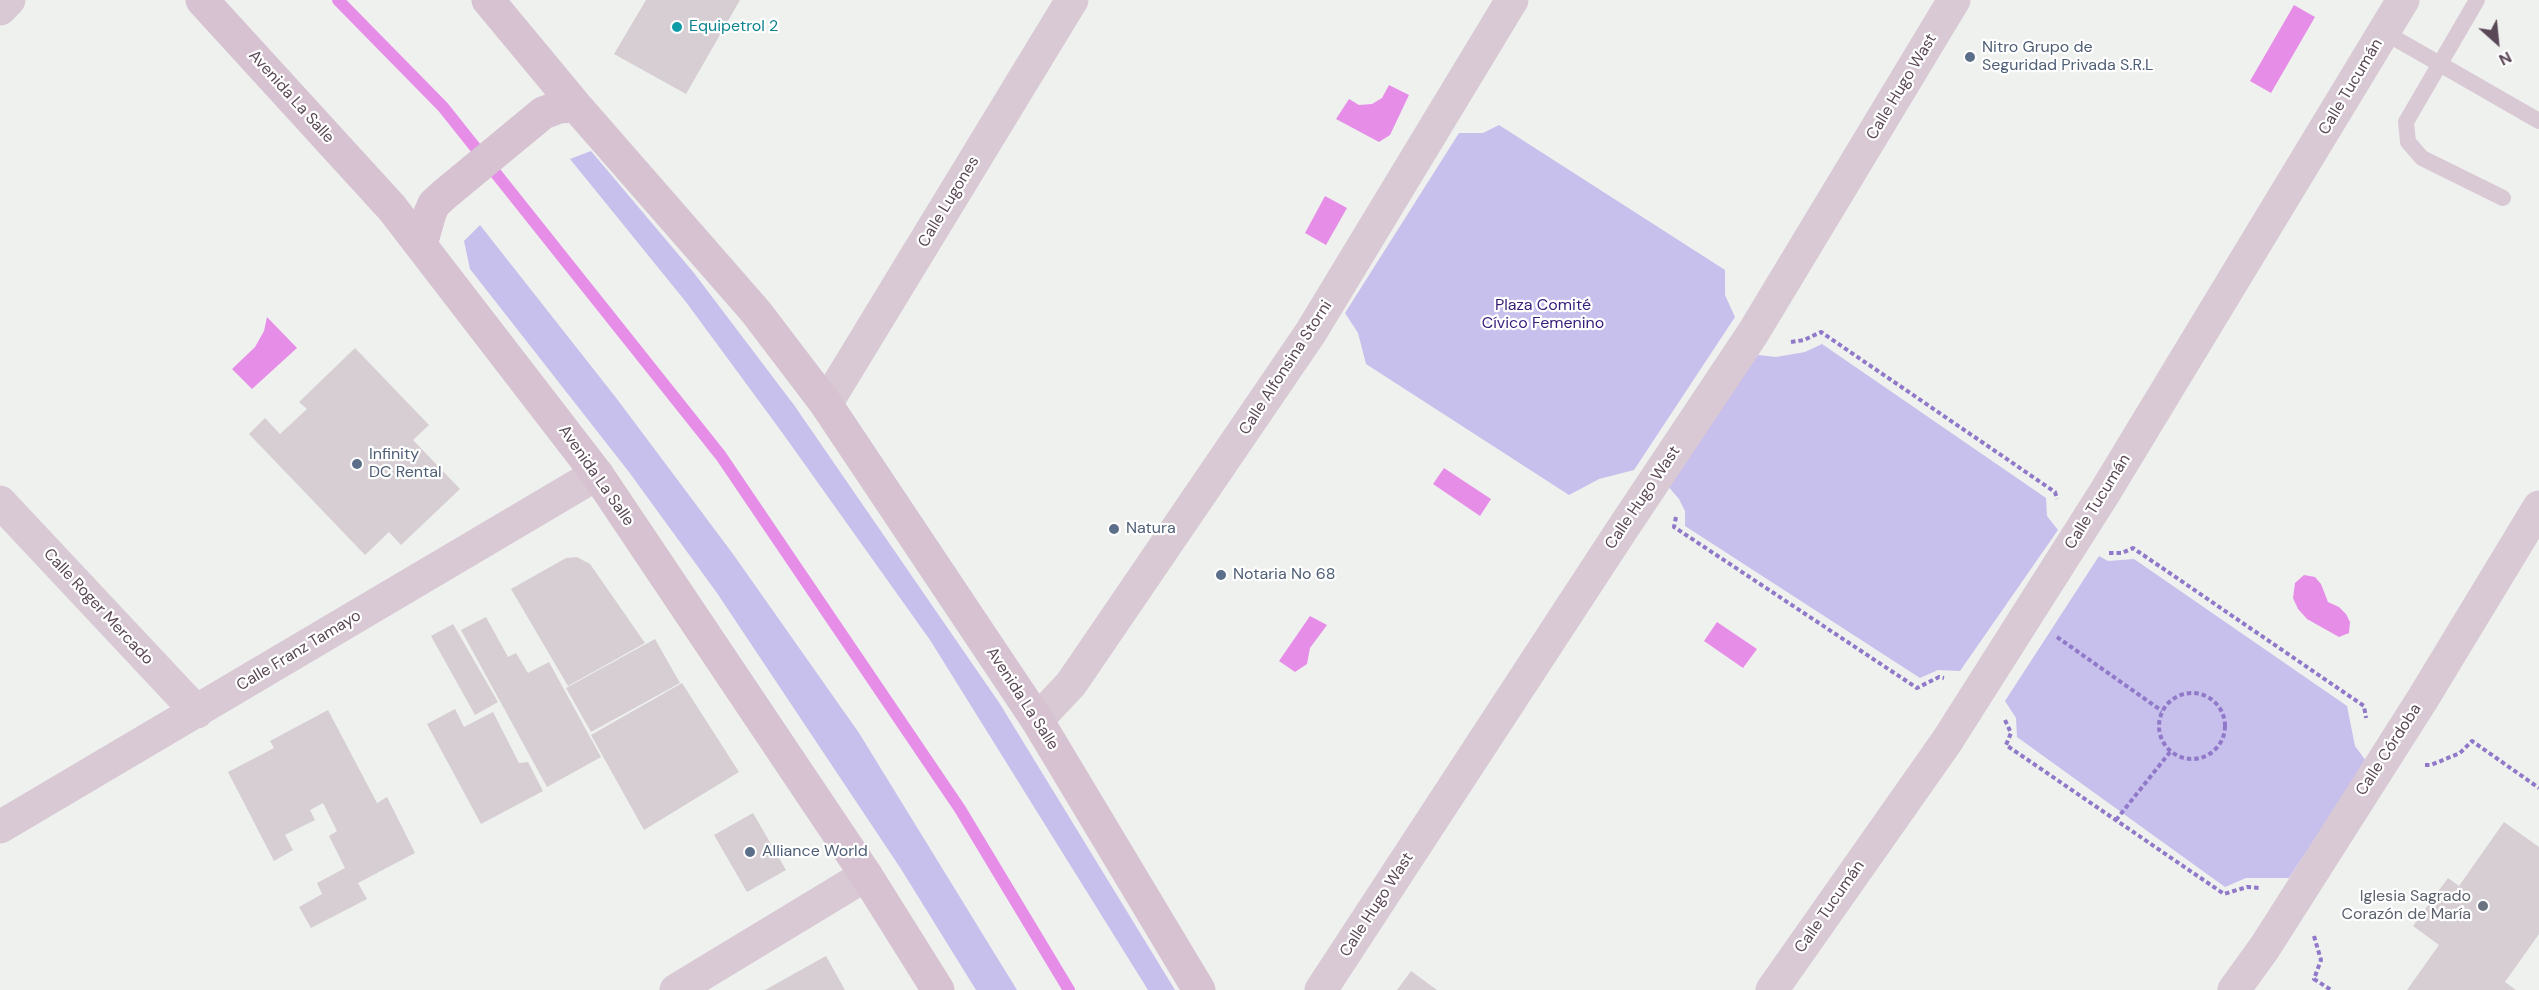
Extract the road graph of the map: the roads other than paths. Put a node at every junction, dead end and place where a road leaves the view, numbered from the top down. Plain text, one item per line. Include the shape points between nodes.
1 (9, 0) edge
2 (202, 0) edge
3 (488, 0) edge
4 (1072, 0) edge
5 (1512, 0) edge
6 (1954, 0) edge
7 (2403, 0) edge
8 (2477, 0) edge
9 (0, 9) edge
10 (2384, 32) junction
11 (2440, 64) junction
12 (551, 76) junction
13 (576, 106) junction
14 (539, 117) junction
15 (2539, 121) edge
16 (2503, 198) dead end
17 (440, 199) junction
18 (392, 208) junction
19 (421, 245) junction
20 (826, 404) junction
21 (597, 474) junction
22 (0, 502) edge
23 (2539, 507) edge
24 (197, 712) junction
25 (1037, 720) junction
26 (0, 826) edge
27 (866, 875) junction
28 (676, 990) edge
29 (938, 990) edge
30 (1199, 990) edge
31 (1321, 990) edge
32 (1772, 990) edge
33 (2234, 990) edge

1 - 9 street
2 - 18 main road, Avenida La Salle
3 - 12 main road, Avenida La Salle
4 - 20 street, Calle Lugones
5 - 25 street, Calle Alfonsina Storni via 1311,332 1071,684
6 - 31 street, Calle Hugo Wast via 1754,333
7 - 10 street, Calle Tucumán
8 - 11 lane
10 - 11 lane
10 - 32 street, Calle Tucumán via 2105,492 1947,741
11 - 15 lane
11 - 16 lane via 2406,122 2408,142 2422,158
12 - 13 main road, Avenida La Salle
12 - 14 main road via 551,95
13 - 14 main road via 559,107
13 - 20 main road, Avenida La Salle via 756,312
14 - 17 main road
17 - 18 main road via 414,208
17 - 19 main road via 426,223
18 - 19 main road, Avenida La Salle
19 - 21 main road, Avenida La Salle
20 - 25 main road, Avenida La Salle
21 - 24 street, Calle Franz Tamayo
21 - 27 main road, Avenida La Salle
22 - 24 street, Calle Roger Mercado
23 - 33 street, Calle Córdoba via 2422,700
24 - 26 street, Calle Franz Tamayo
25 - 30 main road, Avenida La Salle
27 - 28 street
27 - 29 main road, Avenida La Salle

